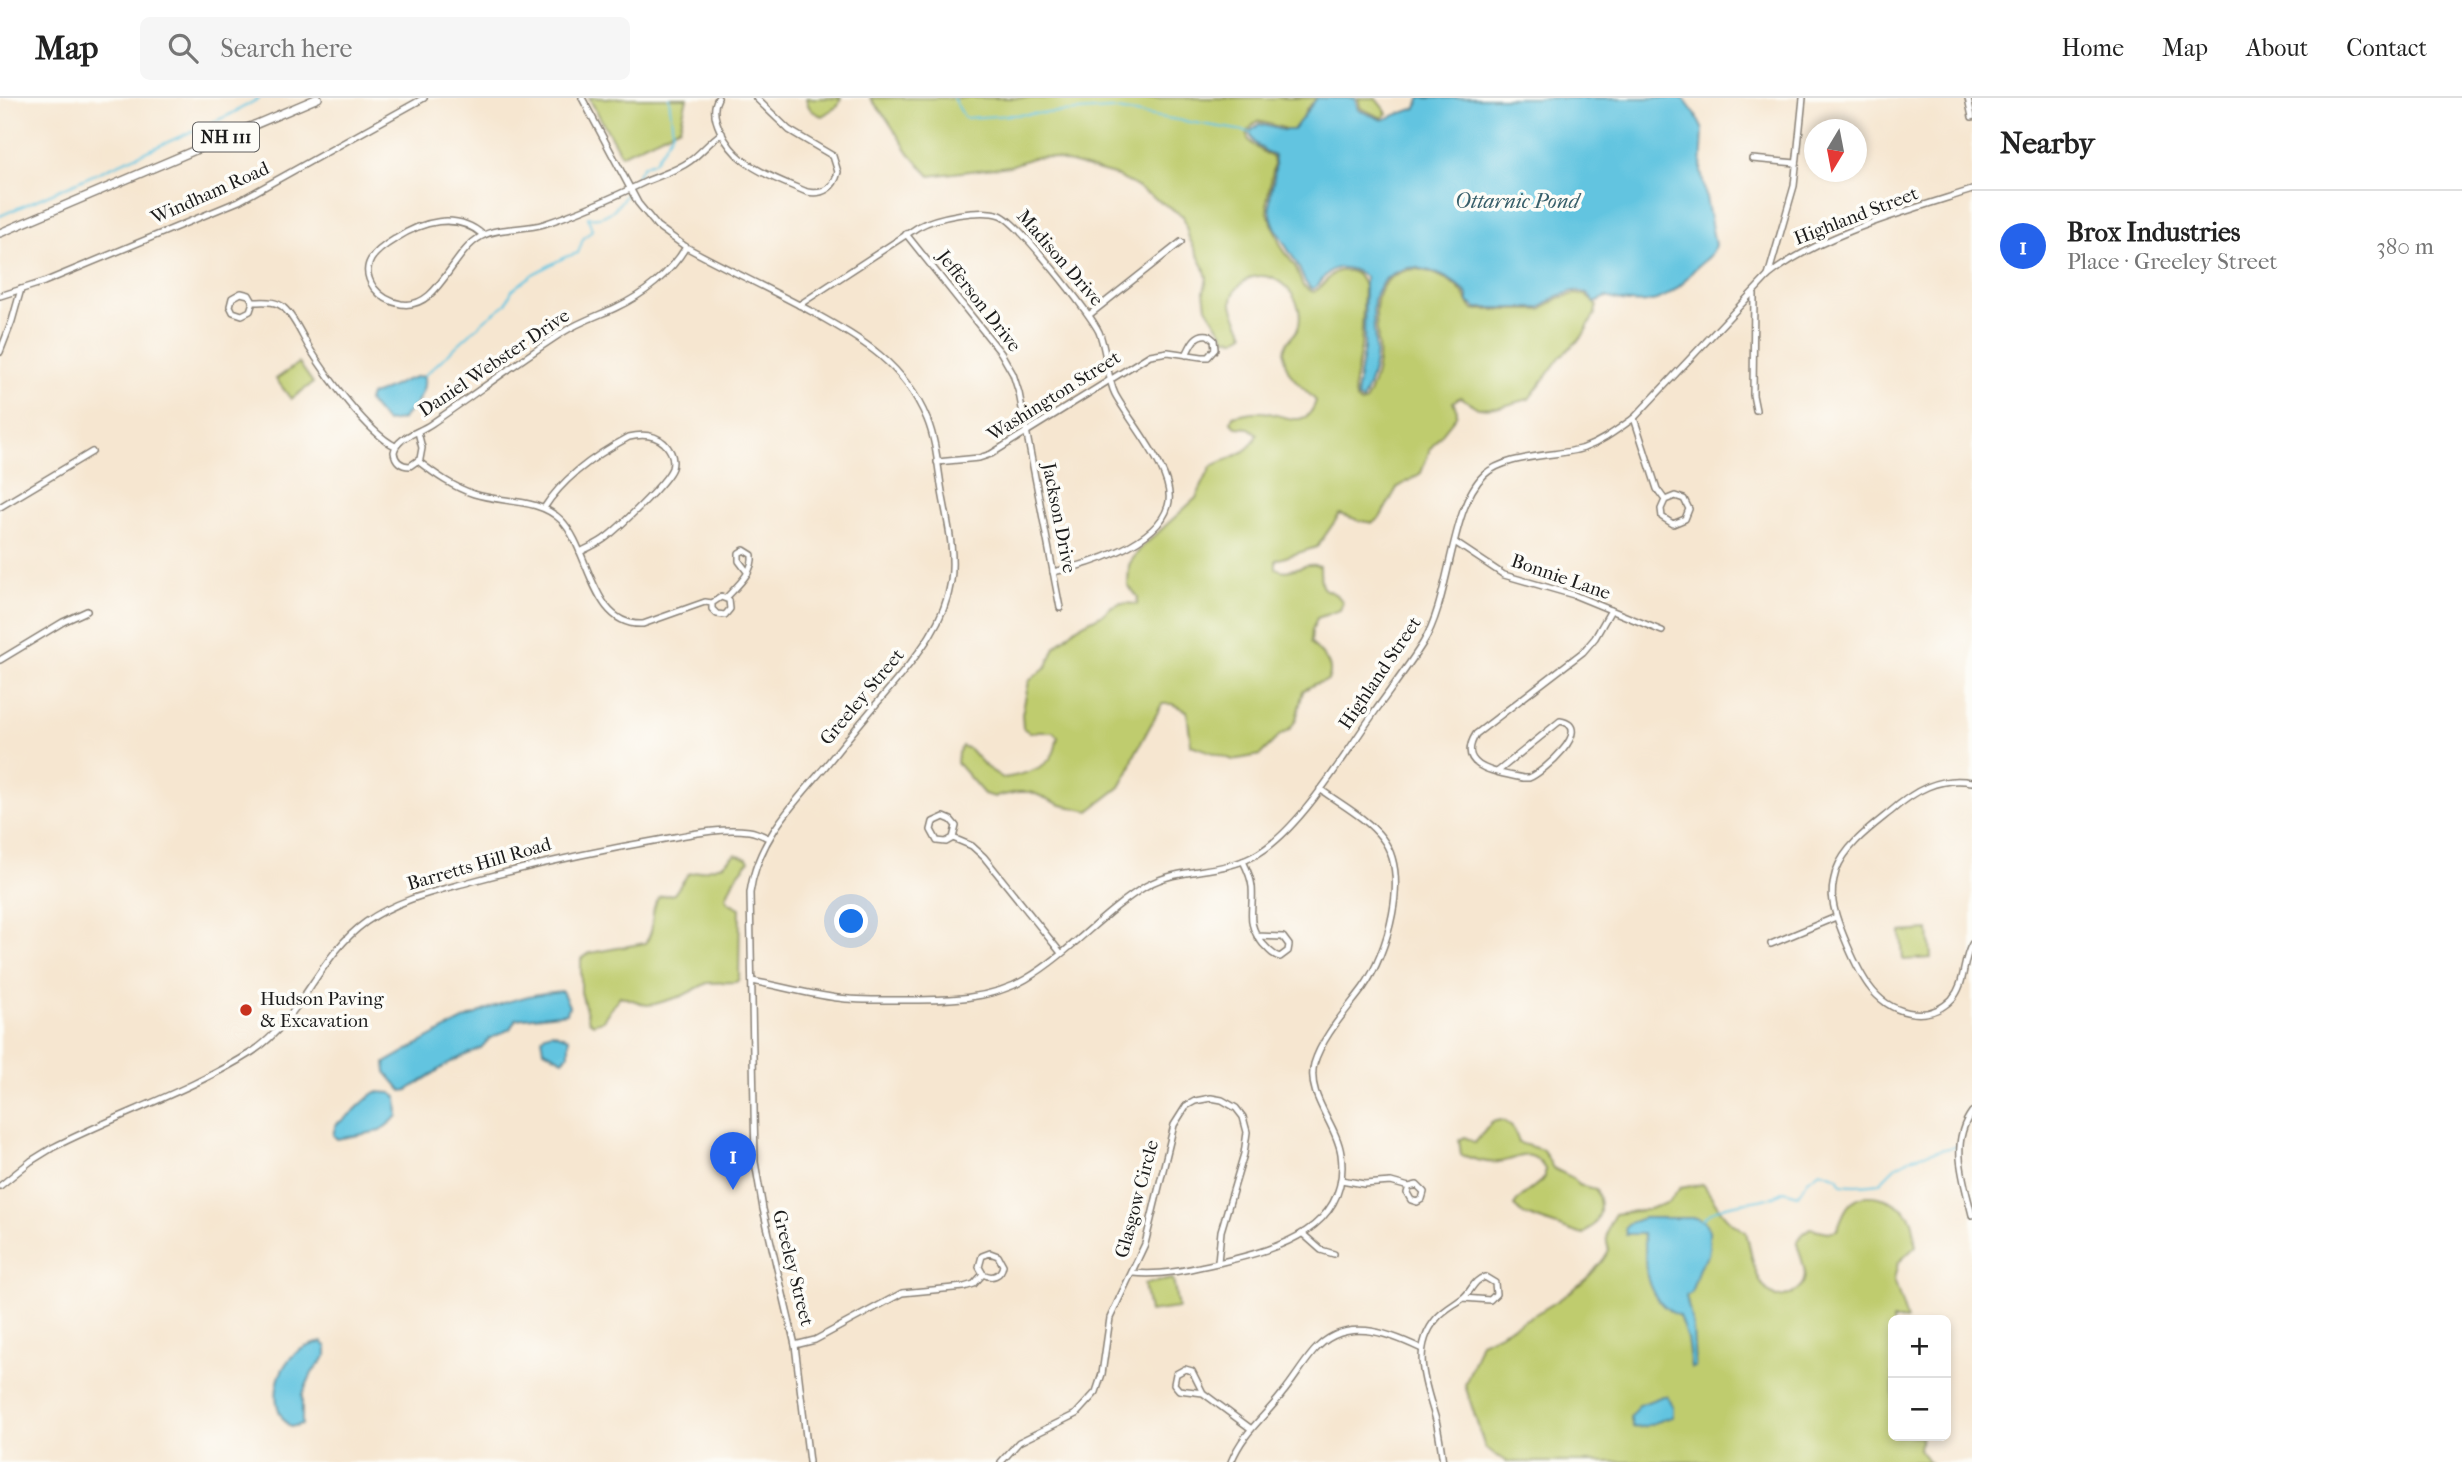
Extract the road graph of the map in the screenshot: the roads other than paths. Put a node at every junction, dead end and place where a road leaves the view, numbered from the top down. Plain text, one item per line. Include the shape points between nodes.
1 (318, 98) edge
2 (424, 98) edge
3 (582, 98) edge
4 (718, 98) edge
5 (756, 98) edge
6 (1803, 98) edge
7 (1968, 98) edge
8 (1972, 117) edge
9 (722, 133) junction
10 (1752, 159) dead end
11 (1796, 163) junction
12 (629, 190) junction
13 (1972, 190) edge
14 (0, 233) edge
15 (906, 234) junction
16 (483, 235) junction
17 (1181, 242) dead end
18 (686, 247) junction
19 (1768, 276) junction
20 (21, 289) junction
21 (1754, 294) junction
22 (0, 296) edge
23 (253, 302) junction
24 (799, 305) junction
25 (1089, 315) junction
26 (0, 352) edge
27 (1186, 355) junction
28 (1111, 379) junction
29 (1756, 410) dead end
30 (1634, 418) junction
31 (418, 432) junction
32 (1026, 433) junction
33 (395, 446) junction
34 (92, 452) dead end
35 (418, 461) junction
36 (937, 463) junction
37 (1665, 500) junction
38 (0, 508) edge
39 (544, 508) junction
40 (1455, 542) junction
41 (580, 552) junction
42 (1053, 572) junction
43 (748, 573) dead end
44 (726, 598) junction
45 (712, 603) junction
46 (1060, 608) dead end
47 (1611, 610) junction
48 (87, 611) dead end
49 (1662, 631) dead end
50 (0, 660) edge
51 (1497, 772) junction
52 (1972, 782) edge
53 (1320, 789) junction
54 (768, 838) junction
55 (953, 838) junction
56 (1243, 861) junction
57 (1836, 916) junction
58 (1257, 936) junction
59 (1771, 944) dead end
60 (1972, 944) edge
61 (1060, 953) junction
62 (752, 981) junction
63 (1972, 1112) edge
64 (1341, 1180) junction
65 (0, 1186) edge
66 (1409, 1187) dead end
67 (1972, 1215) edge
68 (1303, 1234) junction
69 (1334, 1254) dead end
70 (1219, 1262) junction
71 (1133, 1273) junction
72 (983, 1274) junction
73 (1463, 1298) junction
74 (795, 1345) junction
75 (1422, 1349) junction
76 (1203, 1393) junction
77 (1250, 1429) junction
78 (808, 1462) edge
79 (1000, 1462) edge
80 (1231, 1462) edge
81 (1443, 1462) edge

1 - 14 main road, NH 111
2 - 20 street, Windham Road via 239,201
3 - 12 street, Greeley Street
4 - 9 street via 713,115
5 - 9 street via 789,130 833,156 838,172 830,187 807,192 748,163
6 - 11 street
7 - 8 street
9 - 12 street via 690,161
10 - 11 street
11 - 19 street via 1794,186
12 - 16 street via 543,224
12 - 18 street, Greeley Street via 648,217
13 - 19 street, Highland Street via 1836,238 1793,257
15 - 24 street, Madison Drive
15 - 25 street, Madison Drive via 940,218 1000,215 1023,234
15 - 32 street, Jefferson Drive via 1007,363 1019,393
16 - 16 street via 459,255 433,293 418,303 388,300 368,277 367,266 377,251 418,225 460,223
17 - 25 street
18 - 24 street, Greeley Street
18 - 31 street, Daniel Webster Drive via 671,270 638,294 572,327
19 - 21 street, Highland Street
20 - 22 street, Windham Road
20 - 26 street
21 - 29 street
21 - 30 street, Highland Street
23 - 23 street via 241,293 232,298 230,306 244,315
23 - 33 street via 272,302 286,309 342,394
24 - 36 street, Greeley Street via 867,343 894,369 927,419
25 - 28 street, Madison Drive via 1101,339
27 - 27 street, Washington Street via 1199,335 1214,340 1215,349 1208,357
27 - 28 street, Washington Street via 1155,353
28 - 32 street, Washington Street
28 - 42 street, Madison Drive via 1114,392 1169,487 1167,510 1155,527 1099,561
30 - 37 street
30 - 40 street, Highland Street via 1586,447 1490,471 1471,494
31 - 33 street, Daniel Webster Drive
31 - 35 street, Daniel Webster Drive via 422,453
32 - 36 street, Washington Street via 991,454
32 - 42 street, Jackson Drive
33 - 35 street via 399,463 410,466
34 - 38 street
35 - 39 street via 465,491
36 - 54 street, Greeley Street via 952,558 941,617 914,659
37 - 37 street via 1660,510 1665,520 1675,524 1685,519 1689,509 1684,499
39 - 41 street via 563,522
39 - 41 street via 565,481 629,437 652,436 670,449 673,464 666,478 608,536
40 - 47 street, Bonnie Lane via 1504,576 1563,591
40 - 53 street, Highland Street via 1440,608 1430,630
41 - 45 street via 607,609 626,621 643,624
42 - 46 street, Jackson Drive
43 - 44 street
44 - 45 street
44 - 45 street via 730,606 725,615 715,613
47 - 49 street, Bonnie Lane
47 - 51 street via 1583,652 1476,734 1470,749 1472,759
48 - 50 street
51 - 51 street via 1535,776 1566,748 1571,728 1564,721 1556,723
52 - 57 street via 1950,780 1916,791 1851,847 1833,884
53 - 56 street, Highland Street via 1270,845
53 - 64 street via 1380,835 1390,850 1394,877 1383,950 1372,975 1322,1046 1313,1070 1319,1100 1341,1150
54 - 62 street, Greeley Street via 754,869 750,893
54 - 65 street, Barretts Hill Road via 750,831 730,831 621,845 397,904 365,922 338,947 277,1033 264,1043 201,1080 52,1148
55 - 55 street via 956,830 951,820 944,817 933,822 934,838 941,842
55 - 61 street via 984,857
56 - 58 street via 1251,879 1250,920
56 - 61 street, Highland Street via 1150,884
57 - 59 street
57 - 60 street via 1869,986 1886,1003 1909,1013 1933,1012 1953,998
58 - 58 street via 1283,937 1288,951 1280,957 1274,955
61 - 62 street, Highland Street via 1016,984 967,998 845,999
62 - 74 street, Greeley Street via 758,1186
63 - 67 street via 1959,1147
64 - 66 street
64 - 68 street via 1325,1214
68 - 69 street via 1321,1250
68 - 70 street via 1264,1252
70 - 71 street via 1162,1275
70 - 71 street, Glasgow Circle via 1221,1231 1247,1132 1236,1108 1211,1098 1191,1103 1176,1120 1145,1244
71 - 79 street, Glasgow Circle via 1110,1318 1096,1392 1076,1414 1020,1442
72 - 72 street via 979,1267 982,1256 998,1255 1003,1265 999,1273
72 - 74 street via 969,1286 895,1296 815,1340
73 - 73 street via 1481,1278 1495,1283 1496,1294 1490,1300
73 - 75 street via 1437,1318
74 - 78 street, Greeley Street
75 - 77 street via 1368,1329 1334,1336 1313,1352
75 - 81 street via 1423,1376
76 - 76 street via 1179,1390 1176,1374 1192,1371
76 - 77 street
77 - 80 street

